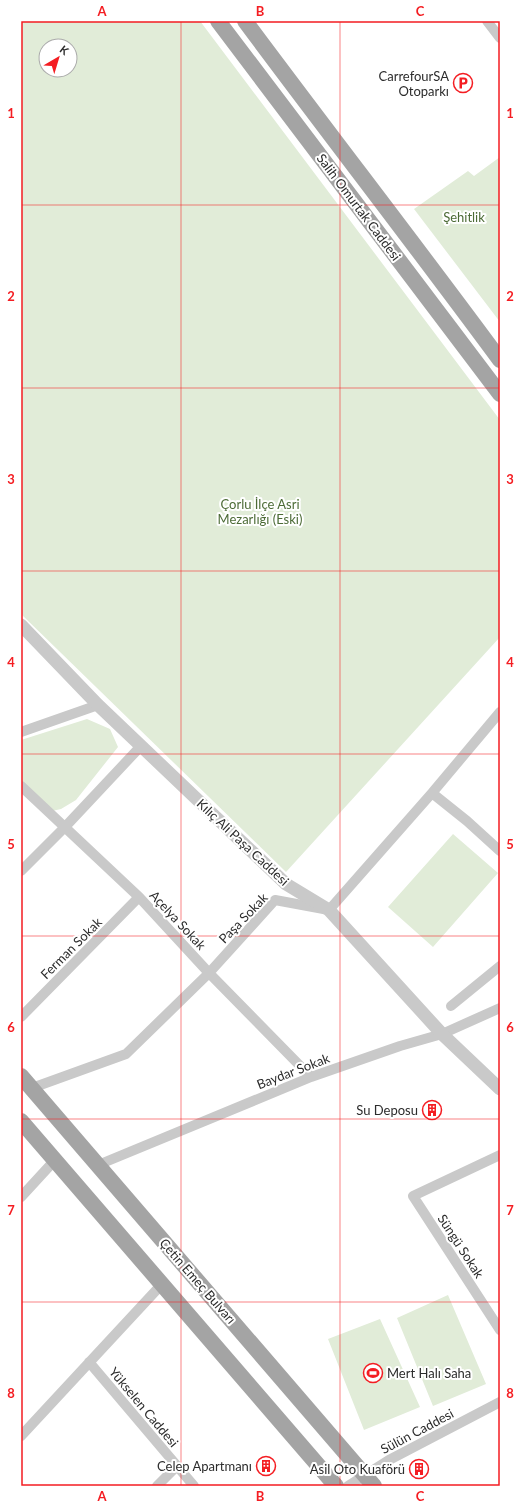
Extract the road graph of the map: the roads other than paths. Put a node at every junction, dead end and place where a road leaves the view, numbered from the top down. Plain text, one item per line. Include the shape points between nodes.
1 (218, 21) edge
2 (245, 21) edge
3 (487, 21) edge
4 (500, 38) edge
5 (500, 360) edge
6 (500, 394) edge
7 (21, 625) edge
8 (98, 705) junction
9 (500, 712) edge
10 (21, 732) edge
11 (141, 746) junction
12 (21, 786) edge
13 (432, 793) junction
14 (65, 827) junction
15 (500, 851) edge
16 (21, 871) edge
17 (139, 897) junction
18 (329, 910) junction
19 (500, 966) edge
20 (209, 973) junction
21 (451, 1006) dead end
22 (500, 1008) edge
23 (21, 1017) edge
24 (442, 1034) junction
25 (21, 1076) edge
26 (310, 1077) junction
27 (32, 1088) junction
28 (500, 1089) edge
29 (21, 1122) edge
30 (500, 1155) edge
31 (55, 1160) junction
32 (98, 1165) junction
33 (21, 1197) edge
34 (162, 1284) junction
35 (500, 1330) edge
36 (89, 1362) junction
37 (500, 1402) edge
38 (21, 1436) edge
39 (177, 1466) junction
40 (369, 1480) edge
41 (157, 1486) edge
42 (194, 1486) edge
43 (336, 1486) edge
44 (348, 1486) edge

1 - 6 main road, Salih Omurtak Caddesi
2 - 5 main road, Salih Omurtak Caddesi
3 - 4 street
7 - 8 street, Kılıç Ali Paşa Caddesi
8 - 10 street
8 - 11 street, Kılıç Ali Paşa Caddesi
9 - 13 street
11 - 14 street
11 - 18 street, Kılıç Ali Paşa Caddesi via 286,884
12 - 14 street, Açelya Sokak
13 - 15 street via 467,820
13 - 18 street
14 - 16 street
14 - 17 street, Açelya Sokak
17 - 20 street, Açelya Sokak
17 - 23 street, Ferman Sokak
18 - 20 street, Paşa Sokak via 275,900
18 - 24 street, Kılıç Ali Paşa Caddesi
19 - 21 street
20 - 26 street, Açelya Sokak
20 - 27 street, Paşa Sokak via 126,1054
22 - 24 street, Baydar Sokak
24 - 26 street, Baydar Sokak
24 - 28 street, Kılıç Ali Paşa Caddesi
25 - 27 main road, Çetin Emeç Bulvarı
26 - 32 street, Baydar Sokak
27 - 32 main road, Çetin Emeç Bulvarı
29 - 31 main road
30 - 35 street, Süngü Sokak via 413,1196
31 - 33 street
31 - 34 main road
32 - 40 main road, Çetin Emeç Bulvarı
34 - 36 street
34 - 43 main road
36 - 38 street
36 - 39 street, Yükselen Caddesi
37 - 40 street, Sülün Caddesi via 389,1460
39 - 41 street
39 - 42 street, Yükselen Caddesi
40 - 44 street, Sülün Caddesi

